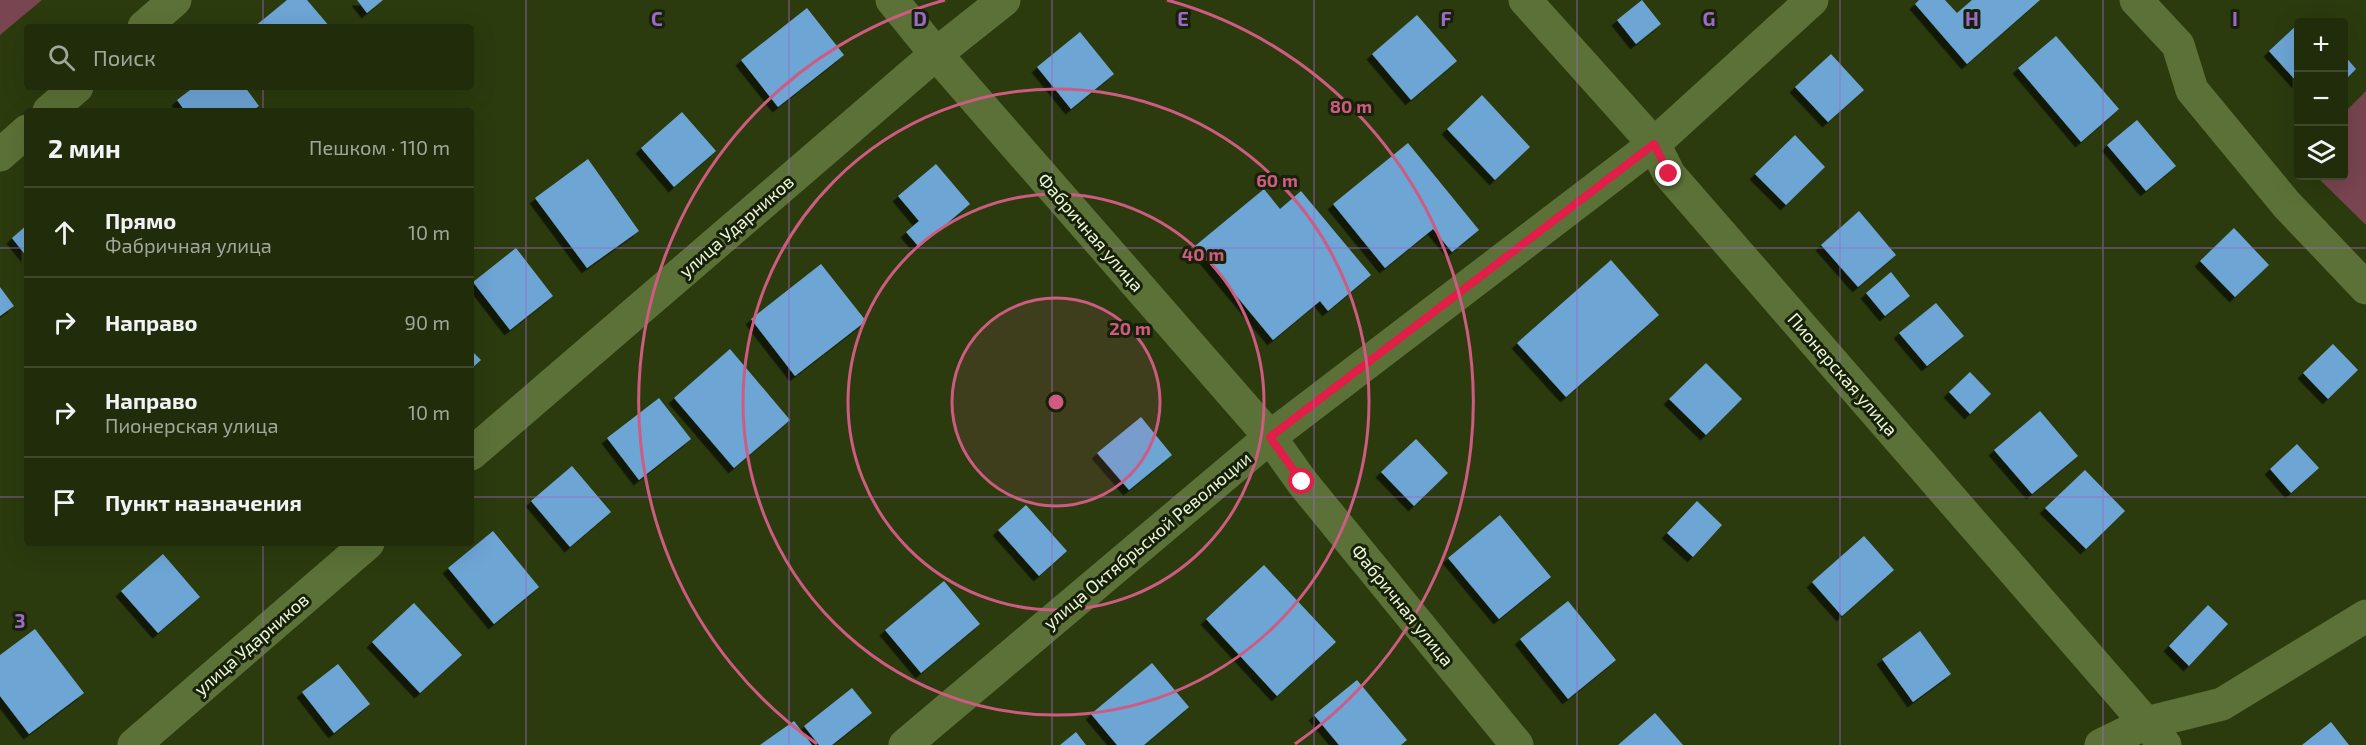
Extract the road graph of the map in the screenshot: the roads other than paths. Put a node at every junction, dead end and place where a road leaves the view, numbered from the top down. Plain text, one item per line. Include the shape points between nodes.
1 (175, 0) edge
2 (892, 0) edge
3 (1004, 0) edge
4 (1525, 0) edge
5 (1812, 0) edge
6 (2136, 0) edge
7 (147, 24) edge
8 (936, 54) junction
9 (73, 90) edge
10 (53, 108) edge
11 (24, 134) edge
12 (1654, 144) junction
13 (0, 155) edge
14 (2366, 288) edge
15 (1270, 437) junction
16 (474, 451) edge
17 (365, 546) edge
18 (2366, 616) edge
19 (2156, 734) edge
20 (134, 745) edge
21 (905, 745) edge
22 (1516, 745) edge
23 (2101, 745) edge

1 - 7 street
2 - 8 street, Фабричная улица
3 - 8 street, улица Ударников
4 - 12 street, Пионерская улица
5 - 12 street, улица Октябрьской Революции
6 - 14 street via 2178,45 2192,90 2287,205
8 - 15 street, Фабричная улица
8 - 16 street, улица Ударников
9 - 10 street
11 - 13 street
12 - 15 street, улица Октябрьской Революции
12 - 19 street, Пионерская улица via 1669,174
15 - 21 street, улица Октябрьской Революции
15 - 22 street, Фабричная улица via 1302,482
17 - 20 street, улица Ударников
18 - 19 street via 2222,704
19 - 23 street

